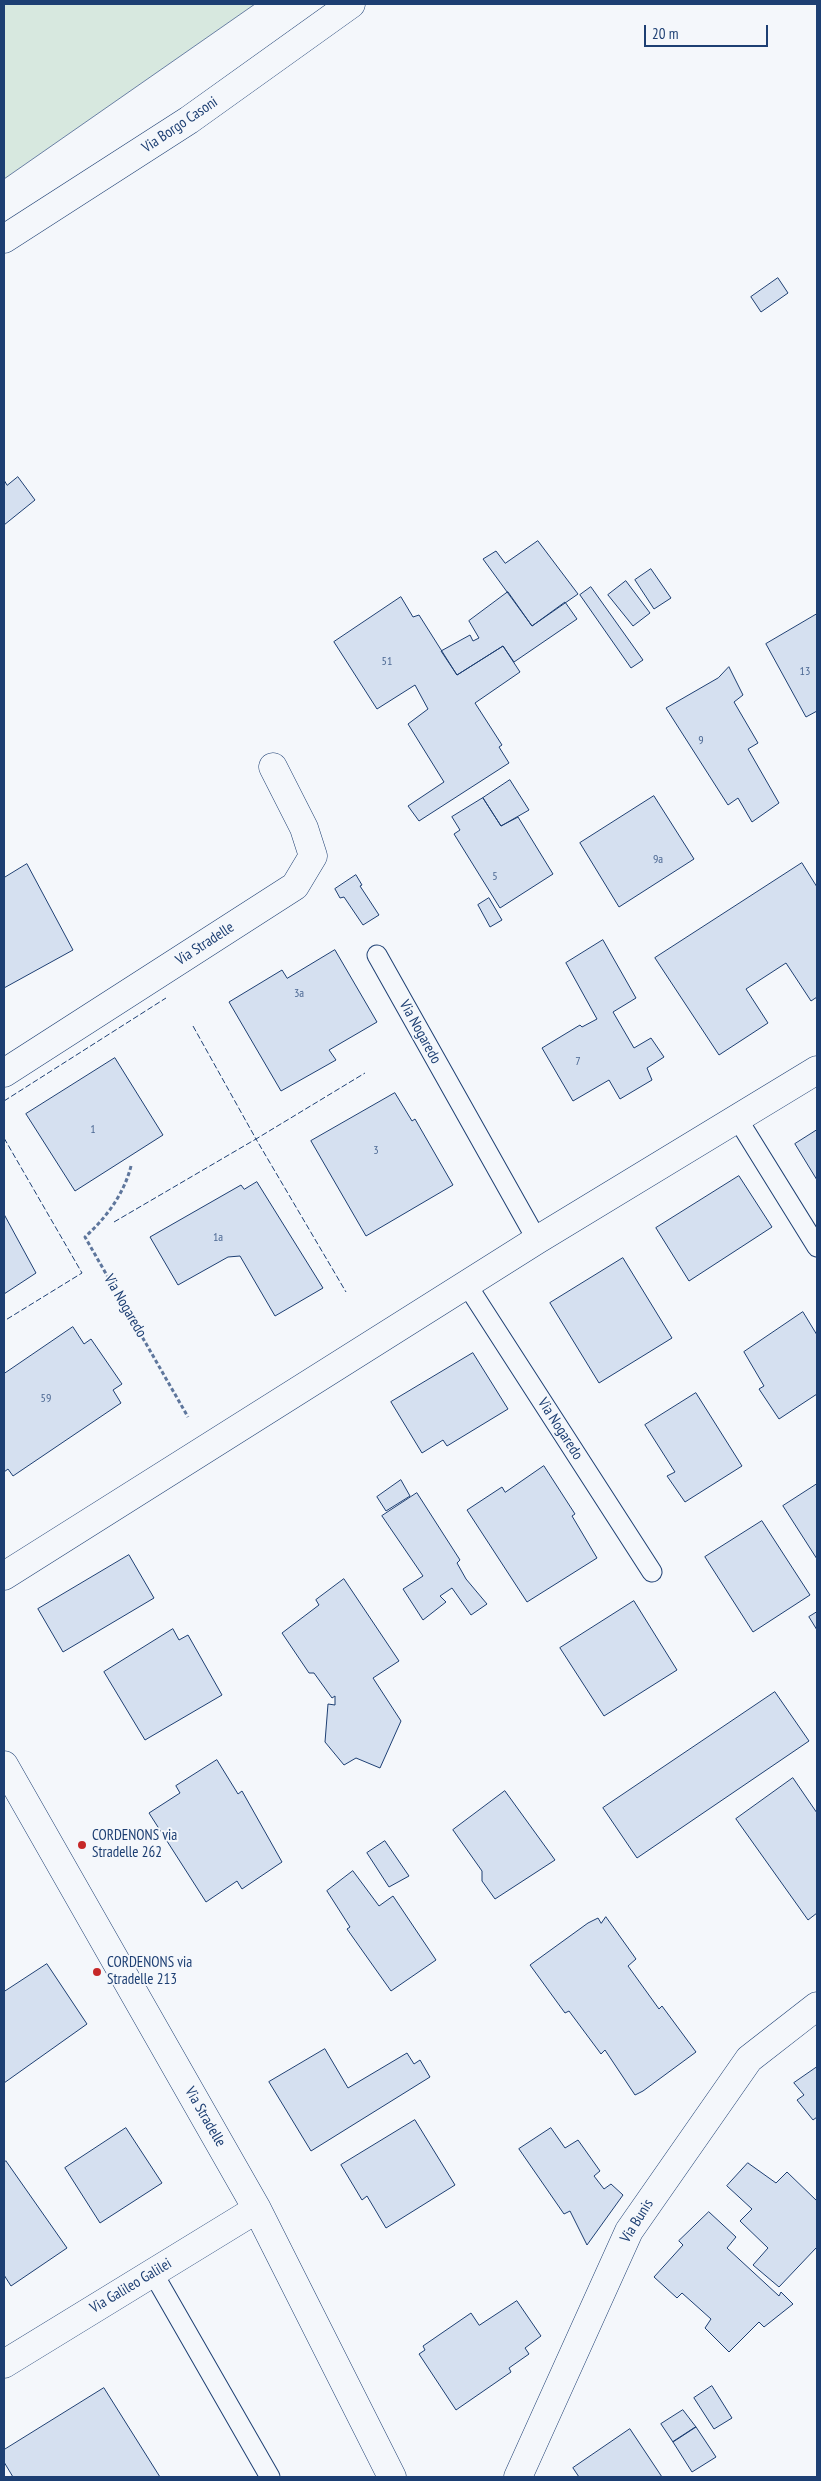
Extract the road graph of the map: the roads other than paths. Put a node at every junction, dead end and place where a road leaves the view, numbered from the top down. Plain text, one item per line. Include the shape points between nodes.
1 (351, 4) edge
2 (4, 239) edge
3 (273, 767) dead end
4 (377, 955) dead end
5 (817, 1070) edge
6 (4, 1073) edge
7 (737, 1118) junction
8 (537, 1240) junction
9 (817, 1247) edge
10 (467, 1285) junction
11 (652, 1572) dead end
12 (4, 1576) edge
13 (4, 1765) edge
14 (817, 2006) edge
15 (257, 2209) junction
16 (153, 2272) junction
17 (4, 2364) edge
18 (270, 2477) edge
19 (392, 2477) edge
20 (518, 2477) edge

1 - 2 street, Via Borgo Casoni via 189,120
3 - 6 street, Via Stradelle via 304,828 313,856 295,886
4 - 8 lane, Via Nogaredo
5 - 7 street
7 - 8 street
7 - 9 lane
8 - 10 street
10 - 11 lane, Via Nogaredo
10 - 12 street
13 - 15 street, Via Stradelle
14 - 20 street, Via Bunis via 749,2059 628,2230
15 - 16 street, Via Galileo Galilei
15 - 19 street, Via Stradelle
16 - 17 street, Via Galileo Galilei
16 - 18 lane

